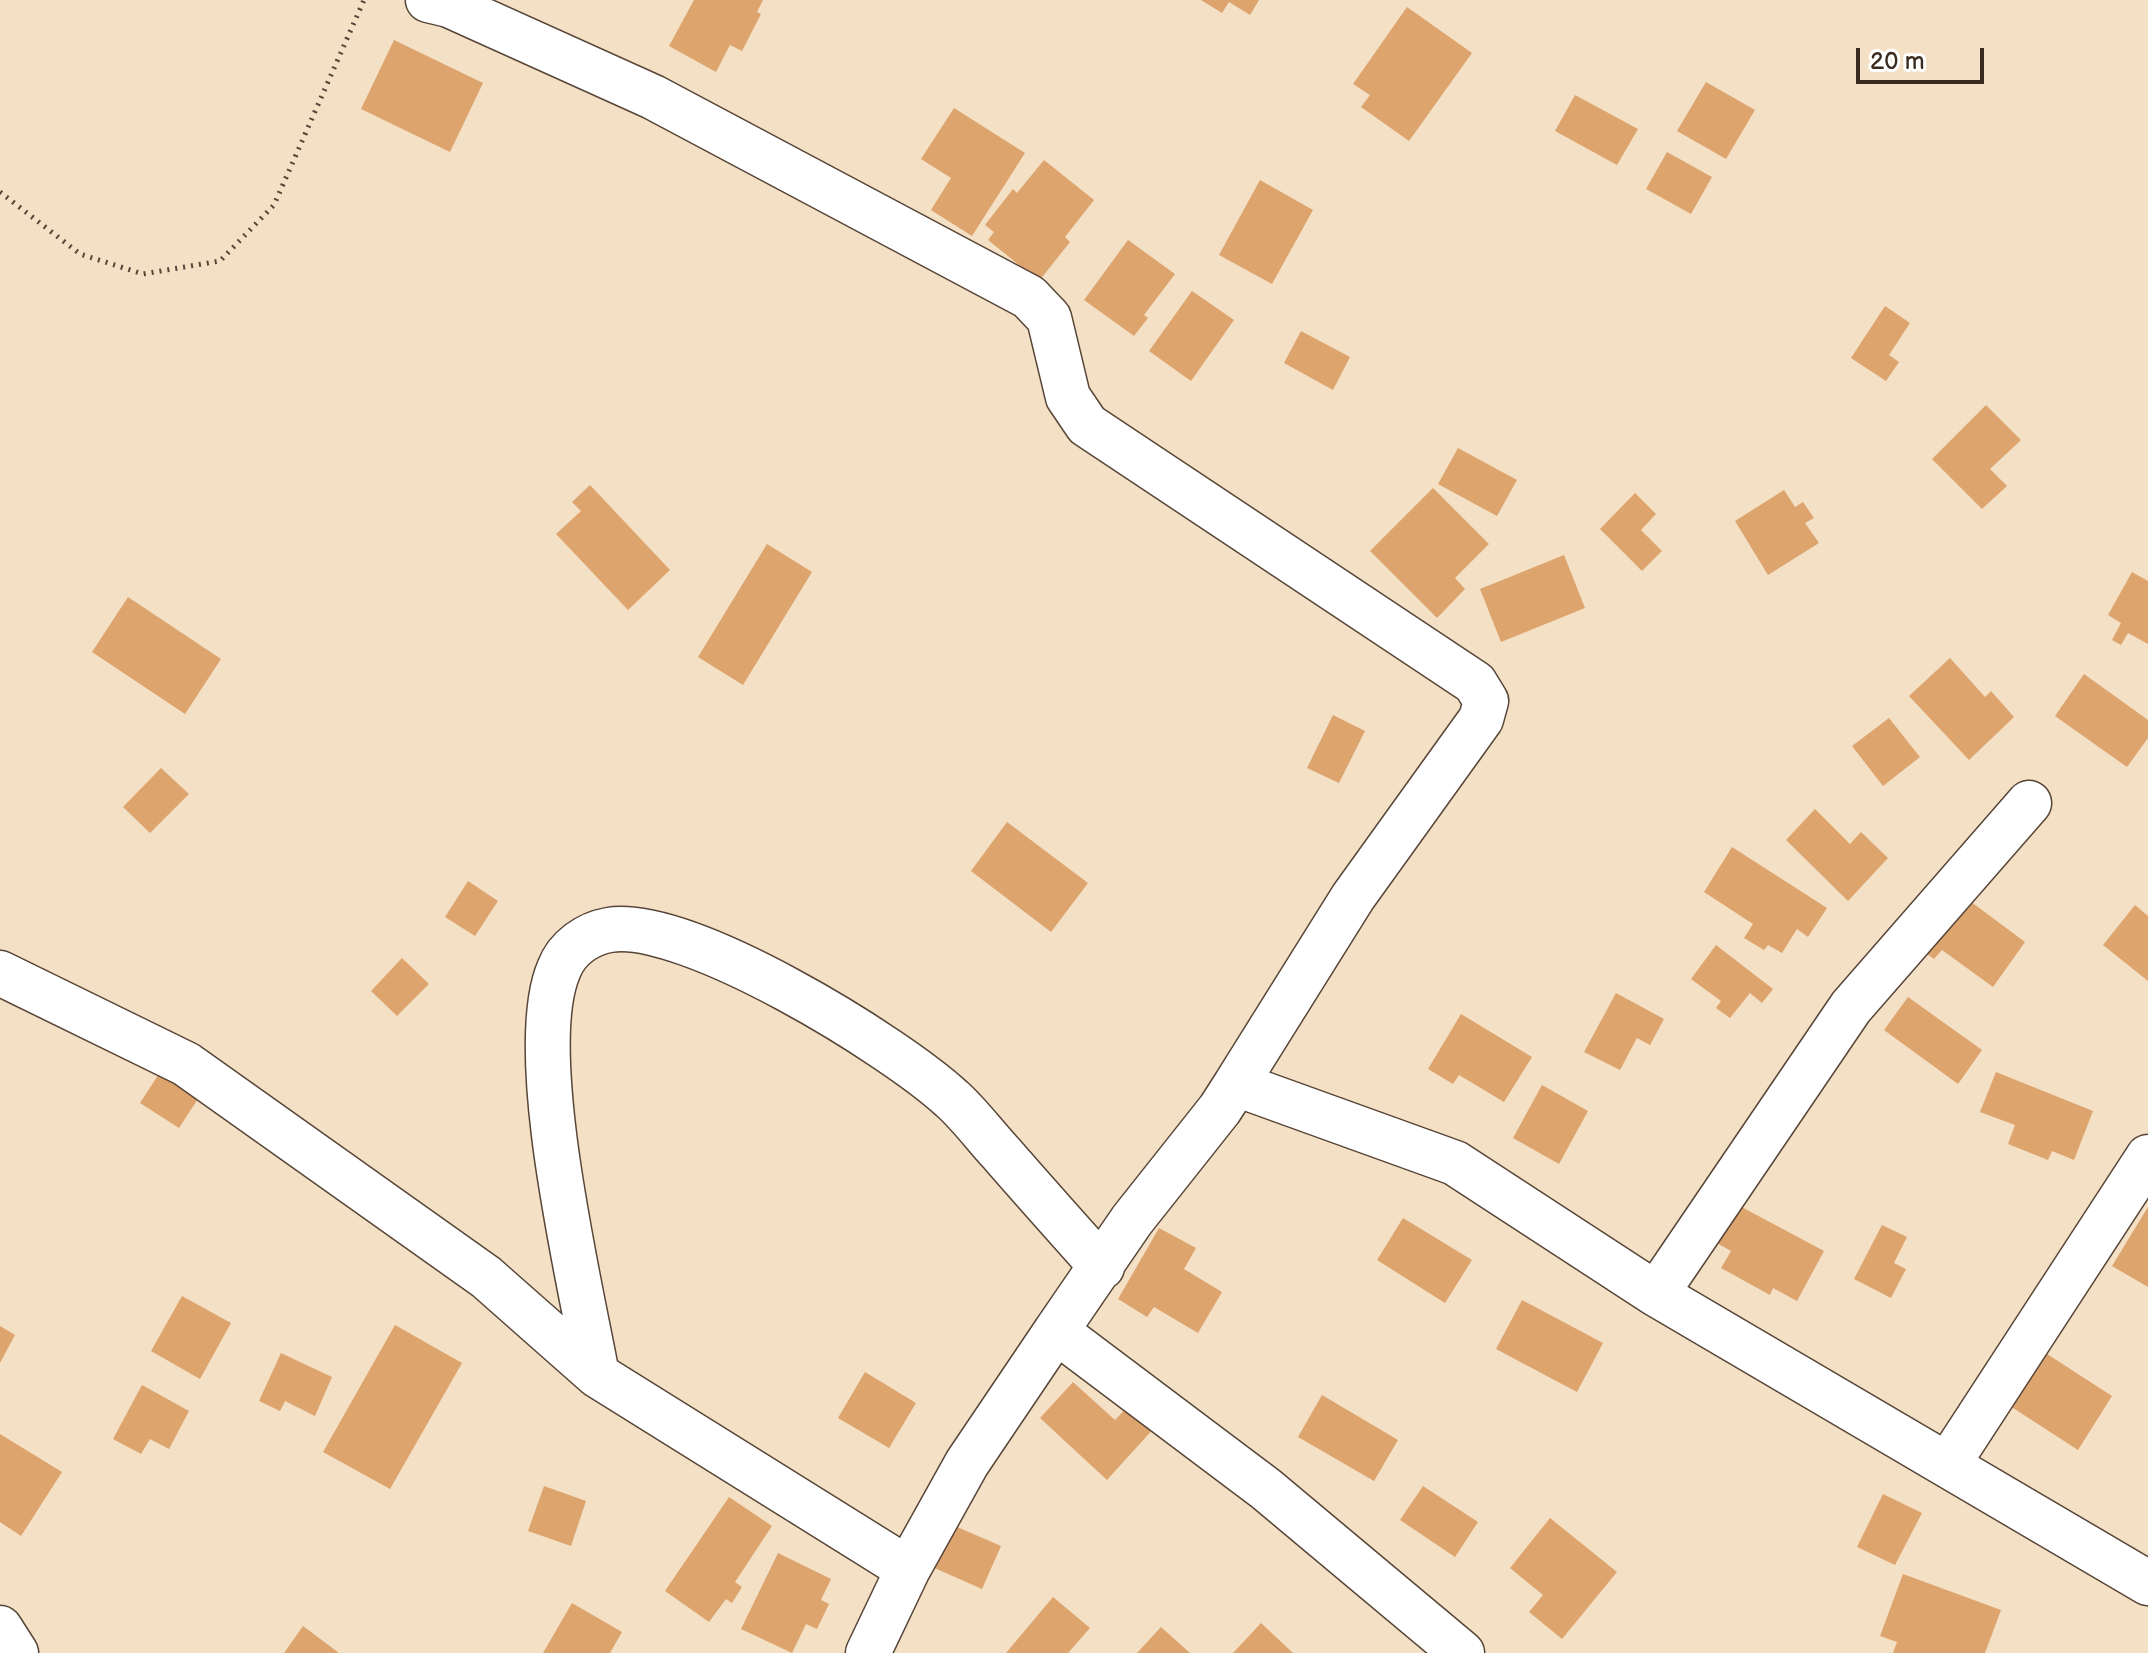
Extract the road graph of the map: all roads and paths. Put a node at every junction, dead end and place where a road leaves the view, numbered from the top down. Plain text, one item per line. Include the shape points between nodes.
1 (364, 0) edge
2 (428, 0) edge
3 (0, 192) edge
4 (2029, 803) dead end
5 (0, 973) edge
6 (1236, 1084) junction
7 (2148, 1157) edge
8 (1102, 1267) junction
9 (1656, 1294) junction
10 (1056, 1331) junction
11 (597, 1375) junction
12 (1948, 1464) junction
13 (908, 1569) junction
14 (2148, 1583) edge
15 (0, 1628) edge
16 (16, 1653) edge
17 (868, 1653) edge
18 (1462, 1653) edge

1 - 3 path via 274,205 220,261 143,274 80,254
2 - 6 street via 653,97 1029,297 1049,318 1068,397 1087,425 1475,683 1486,701 1481,719 1353,897
4 - 9 street via 1851,1007
5 - 11 street via 186,1064 486,1277
6 - 8 street
6 - 9 street via 1455,1163
7 - 12 street
8 - 10 street
8 - 11 street via 953,1099 911,1067 807,1001 698,946 655,934 610,930 574,944 559,967 547,1007 552,1113
9 - 12 street
10 - 13 street via 967,1463
10 - 18 street via 1266,1489
11 - 13 street
12 - 14 street
13 - 17 street
15 - 16 street

